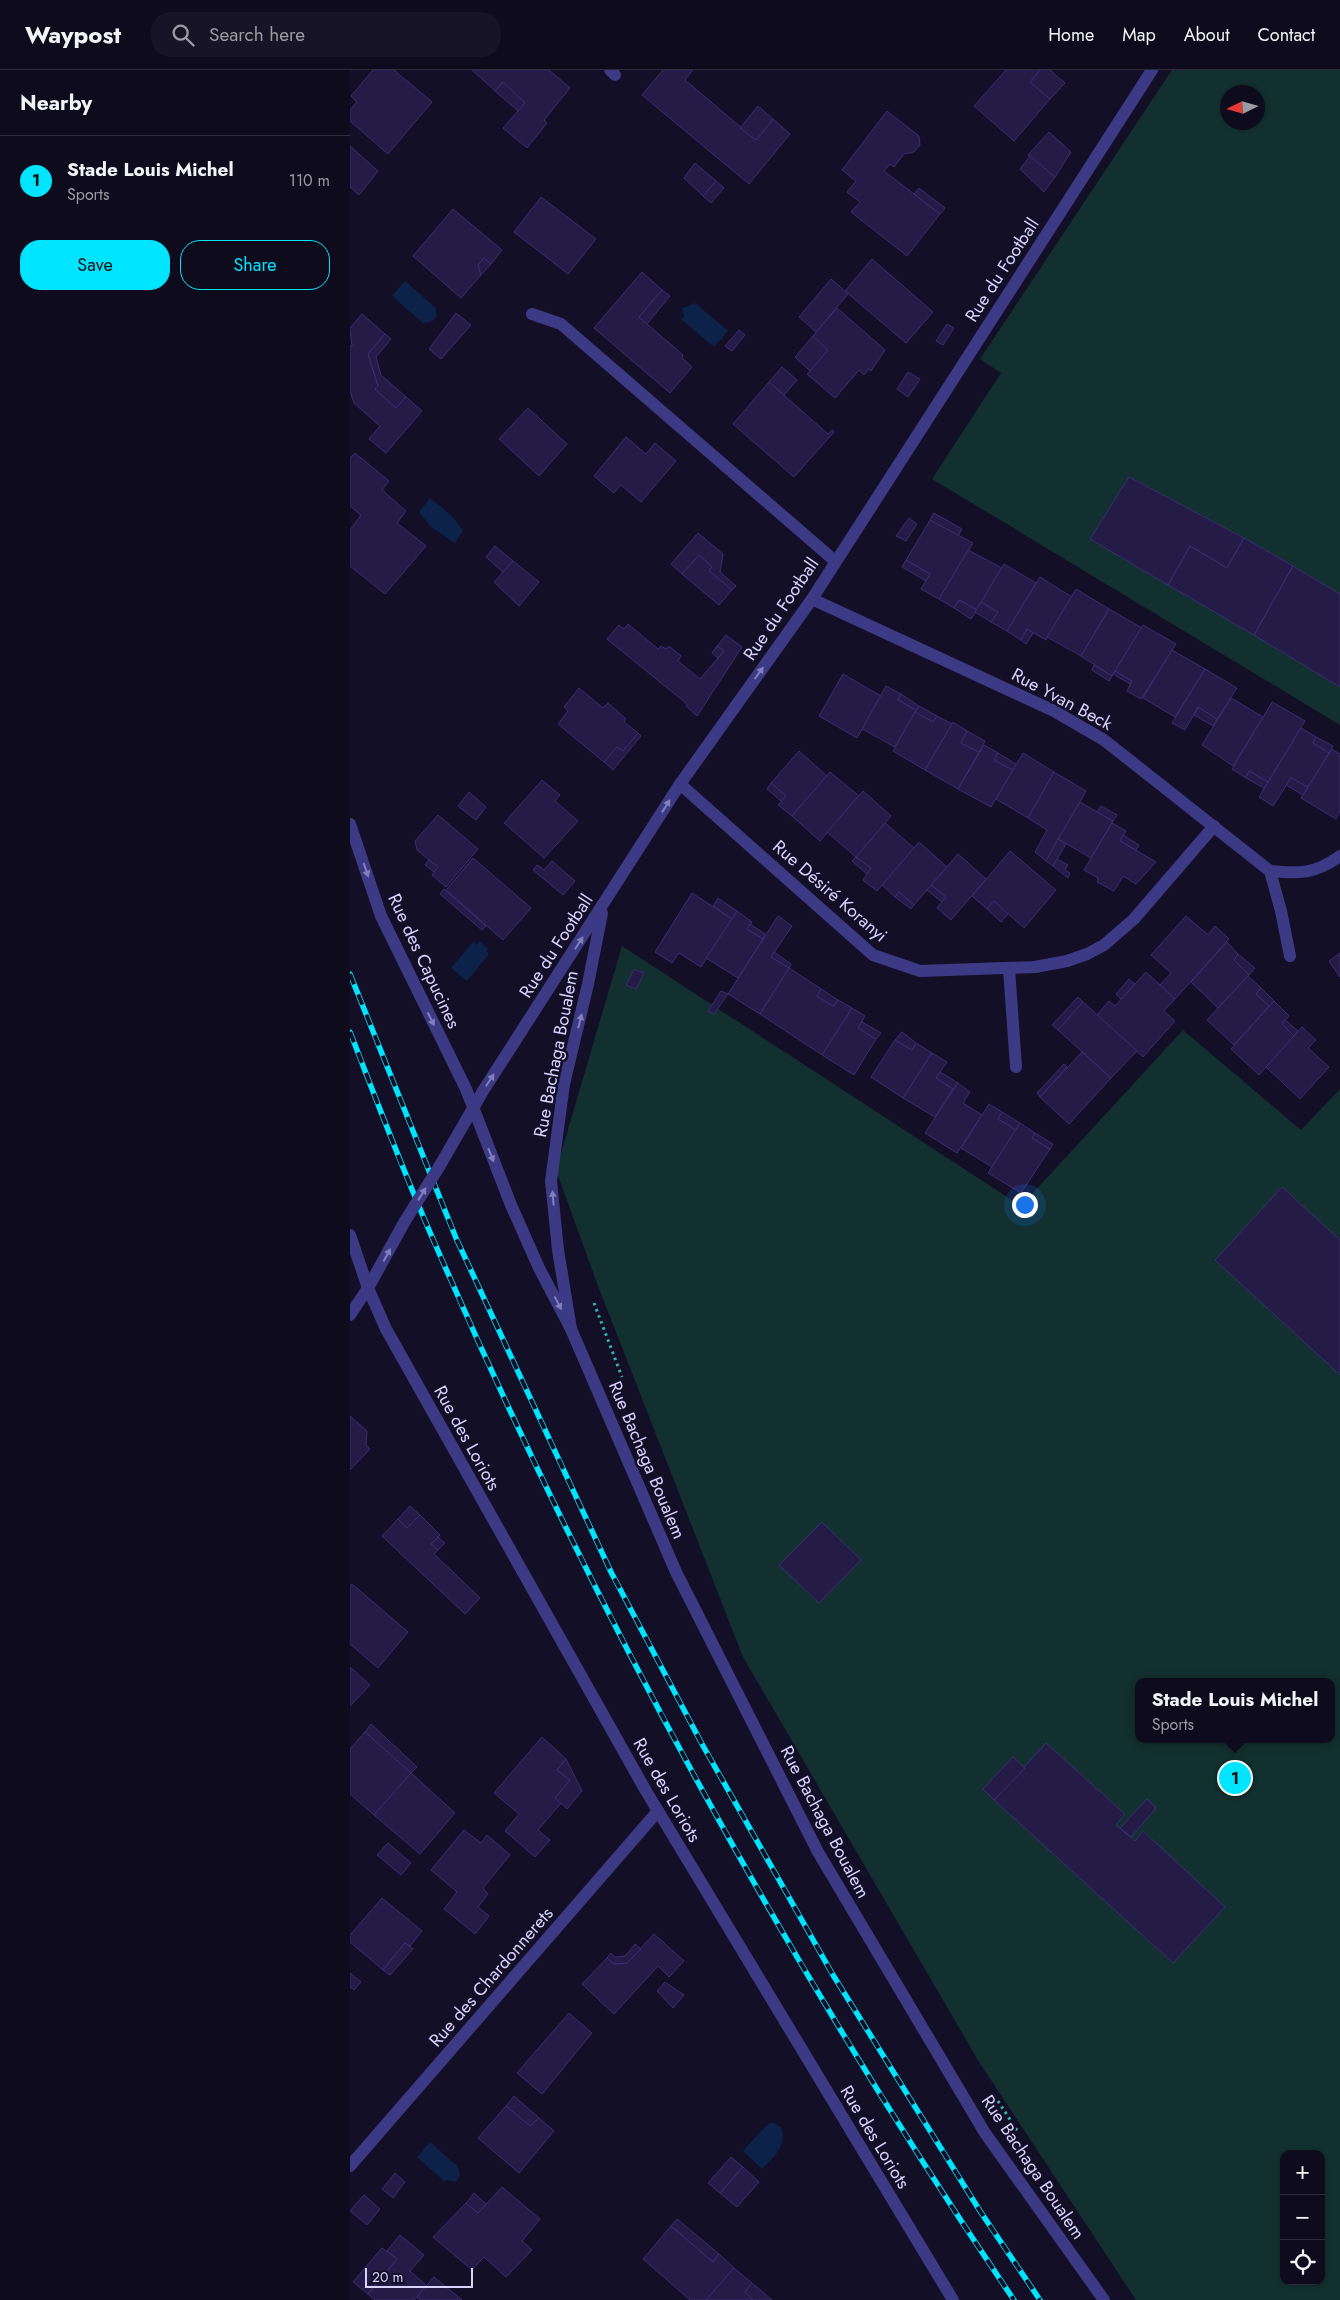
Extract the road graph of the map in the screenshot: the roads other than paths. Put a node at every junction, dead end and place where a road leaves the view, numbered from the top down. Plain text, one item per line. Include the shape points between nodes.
1 (1152, 70) edge
2 (532, 314) dead end
3 (835, 561) junction
4 (812, 599) junction
5 (680, 784) junction
6 (350, 824) edge
7 (1214, 826) junction
8 (1340, 856) edge
9 (1270, 872) junction
10 (603, 905) junction
11 (1290, 956) dead end
12 (1009, 969) junction
13 (1016, 1067) dead end
14 (472, 1110) junction
15 (351, 1243) edge
16 (368, 1288) junction
17 (350, 1315) edge
18 (571, 1329) junction
19 (658, 1811) junction
20 (350, 2166) edge
21 (953, 2300) edge
22 (1104, 2300) edge

1 - 3 street, Rue du Football
2 - 3 street via 561,324
3 - 4 street, Rue du Football
5 -> 4 street, Rue du Football
4 - 7 street, Rue Yvan Beck via 1054,711 1104,740
10 -> 5 street, Rue du Football
5 - 12 street, Rue Désiré Koranyi via 873,955 920,971
6 -> 14 street, Rue des Capucines via 381,916 466,1089
7 - 9 street, Rue Yvan Beck
7 - 12 street, Rue Désiré Koranyi via 1134,919 1104,944 1067,961
8 - 9 street via 1316,871 1298,874
9 - 11 street
14 -> 10 street, Rue du Football
18 -> 10 street, Rue Bachaga Boualem via 551,1181 564,1084
12 - 13 street
16 -> 14 street, Rue du Football, bridge
14 -> 18 street, Rue Bachaga Boualem via 531,1250
15 - 16 street, Rue des Loriots
16 - 17 street, Rue du Football
16 - 19 street, Rue des Loriots via 386,1330
18 - 22 street, Rue Bachaga Boualem via 676,1572 818,1852 985,2133
19 - 20 street, Rue des Chardonnerets
19 - 21 street, Rue des Loriots

